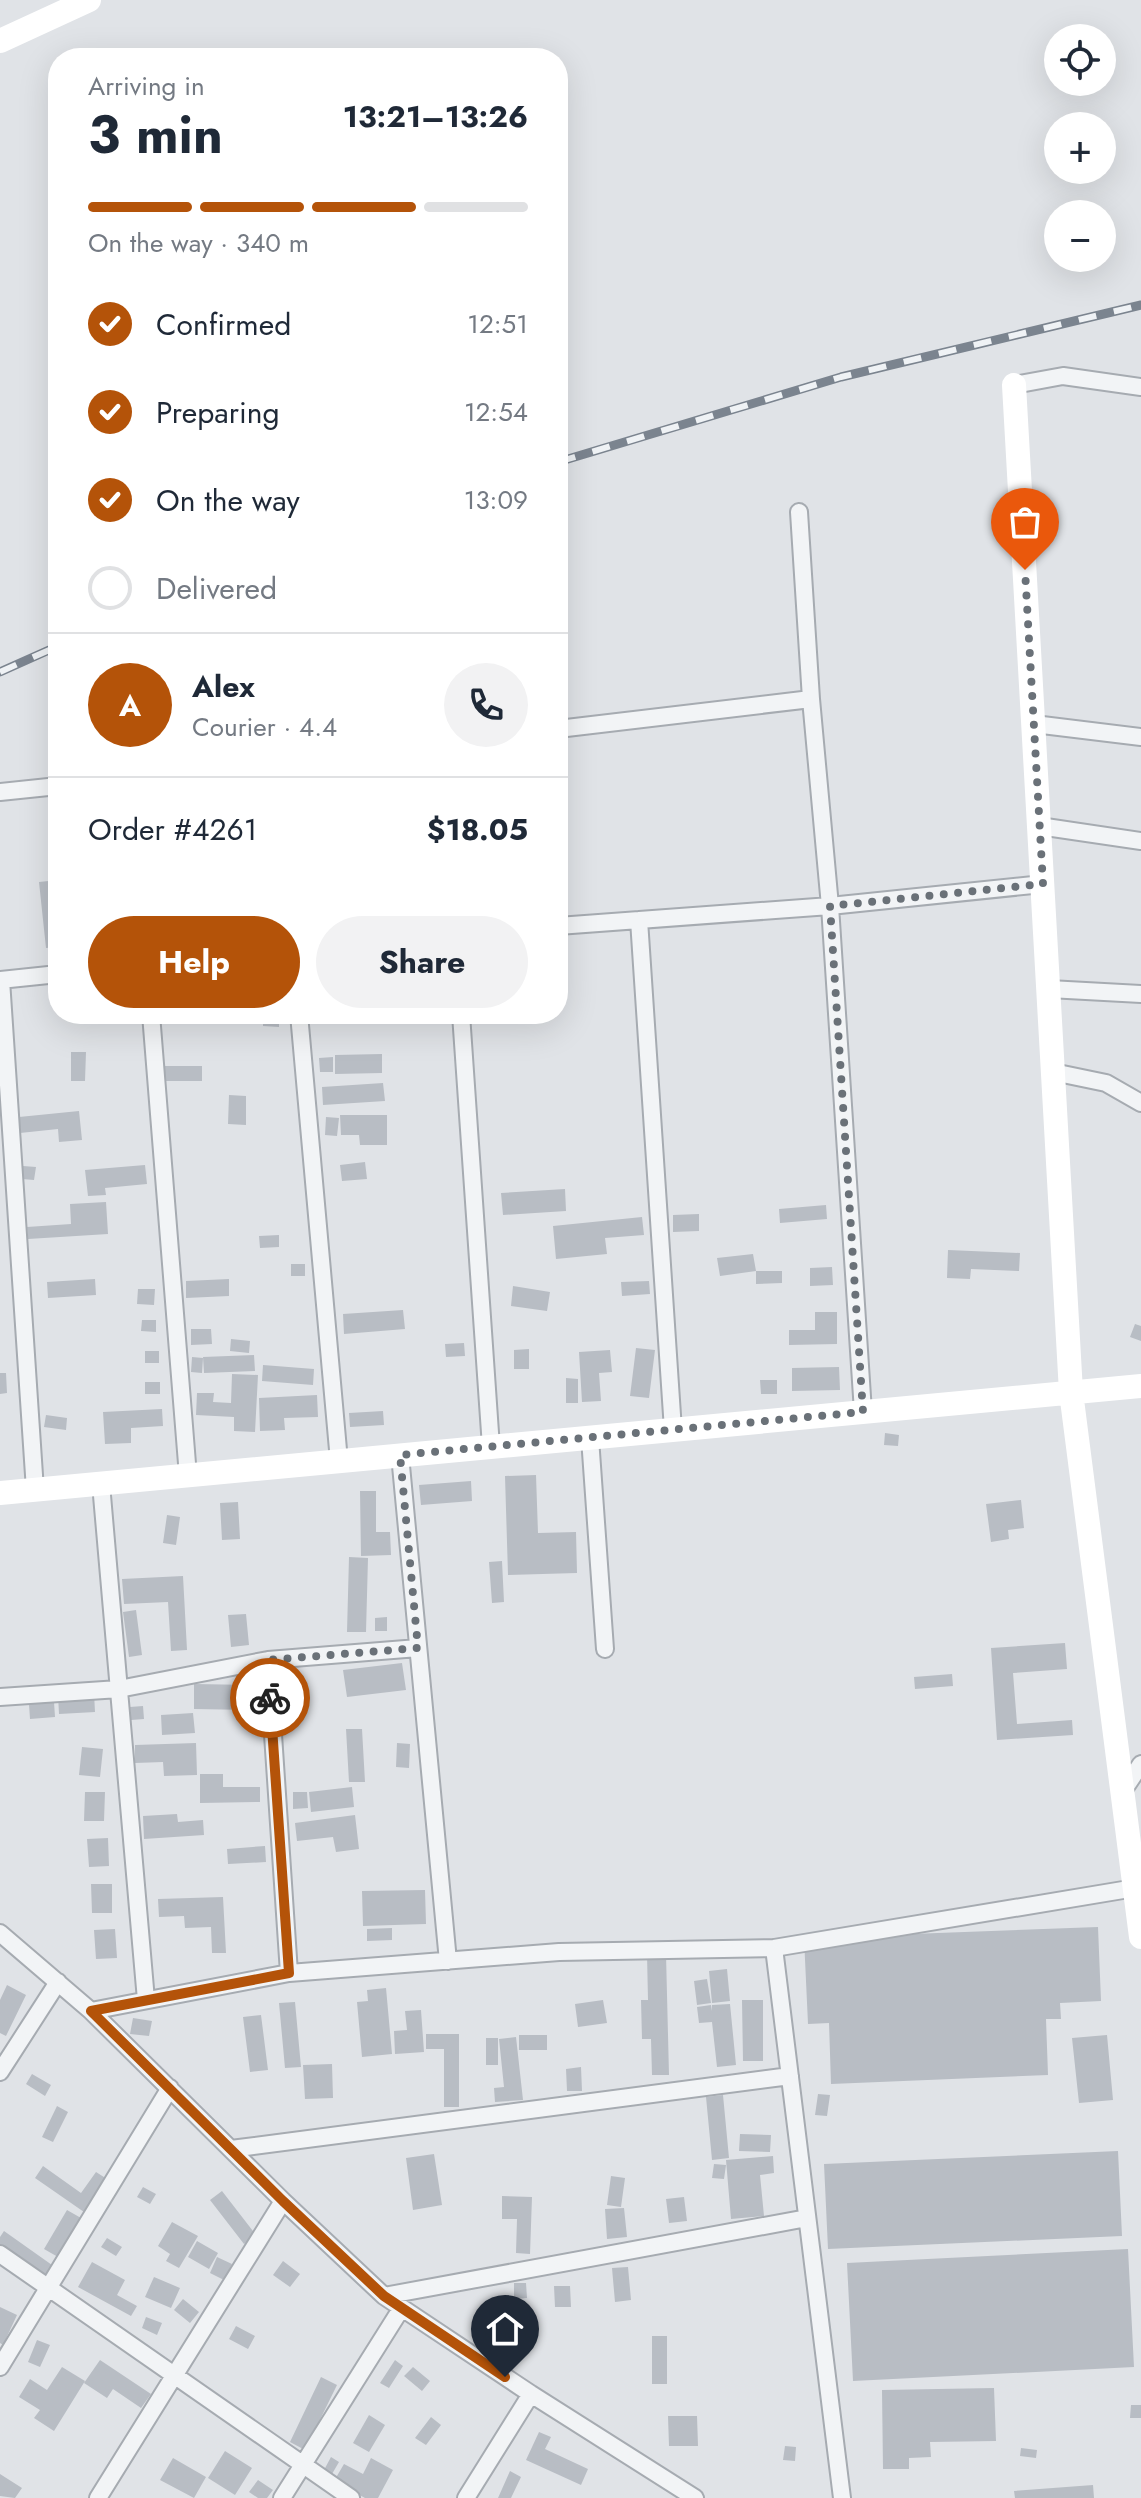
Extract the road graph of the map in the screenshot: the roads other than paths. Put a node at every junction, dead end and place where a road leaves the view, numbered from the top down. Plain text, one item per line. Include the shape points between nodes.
1 (89, 0) edge
2 (0, 41) edge
3 (1014, 385) joint
4 (1141, 387) edge
5 (799, 512) dead end
6 (811, 699) junction
7 (1034, 724) junction
8 (568, 728) edge
9 (1141, 737) edge
10 (48, 787) edge
11 (0, 792) edge
12 (1039, 826) junction
13 (1141, 841) edge
14 (1043, 884) junction
15 (830, 906) junction
16 (639, 920) junction
17 (568, 925) edge
18 (48, 975) edge
19 (0, 980) edge
20 (1049, 989) junction
21 (1141, 994) edge
22 (152, 1024) edge
23 (300, 1024) edge
24 (462, 1024) edge
25 (1053, 1072) junction
26 (1141, 1103) edge
27 (1141, 1386) edge
28 (1071, 1392) junction
29 (863, 1412) junction
30 (673, 1430) junction
31 (590, 1438) junction
32 (491, 1447) junction
33 (400, 1455) junction
34 (339, 1461) junction
35 (188, 1476) junction
36 (101, 1484) junction
37 (35, 1490) junction
38 (0, 1493) edge
39 (418, 1648) junction
40 (605, 1649) dead end
41 (268, 1660) junction
42 (119, 1689) junction
43 (0, 1697) edge
44 (1141, 1764) edge
45 (1123, 1791) junction
46 (1135, 1888) junction
47 (1141, 1931) edge
48 (0, 1933) edge
49 (774, 1948) junction
50 (448, 1961) junction
51 (289, 1973) junction
52 (58, 1982) junction
53 (146, 2000) junction
54 (91, 2011) junction
55 (0, 2072) edge
56 (790, 2076) junction
57 (170, 2088) junction
58 (231, 2149) junction
59 (283, 2201) junction
60 (807, 2218) junction
61 (0, 2254) edge
62 (49, 2288) junction
63 (384, 2296) junction
64 (401, 2309) junction
65 (0, 2367) edge
66 (175, 2375) junction
67 (531, 2394) junction
68 (303, 2465) junction
69 (98, 2498) edge
70 (282, 2498) edge
71 (351, 2498) edge
72 (466, 2498) edge
73 (695, 2498) edge
74 (842, 2498) edge

1 - 2 street
3 - 4 street via 1063,376
3 - 7 street
5 - 6 street
6 - 8 street
6 - 15 street
7 - 9 street
7 - 12 street
10 - 11 street
12 - 13 street
12 - 14 street
14 - 15 street
14 - 20 street
15 - 16 street
15 - 29 street
16 - 17 street
16 - 30 street
18 - 19 street
19 - 37 street
20 - 21 street
20 - 25 street
22 - 35 street
23 - 34 street
24 - 32 street
25 - 26 street via 1106,1083
25 - 28 street
27 - 28 street
28 - 29 street
28 - 45 street
29 - 30 street
30 - 31 street
31 - 32 street
31 - 40 street
32 - 33 street
33 - 34 street
33 - 39 street
34 - 35 street
35 - 36 street
36 - 37 street
36 - 42 street
37 - 38 street
39 - 41 street
39 - 50 street
41 - 42 street
41 - 51 street
42 - 43 street
42 - 53 street
44 - 45 street
45 - 46 street
46 - 47 street
46 - 49 street
48 - 52 street
49 - 50 street via 559,1952
49 - 56 street
50 - 51 street
51 - 53 street
52 - 54 street
52 - 55 street
53 - 54 street
54 - 57 street
56 - 58 street
56 - 60 street
57 - 58 street
57 - 62 street
58 - 59 street
59 - 63 street
59 - 66 street
60 - 63 street
60 - 74 street
61 - 62 street
62 - 65 street
62 - 66 street
63 - 64 street
64 - 67 street
64 - 68 street
66 - 68 street
66 - 69 street
67 - 72 street
67 - 73 street
68 - 70 street
68 - 71 street

